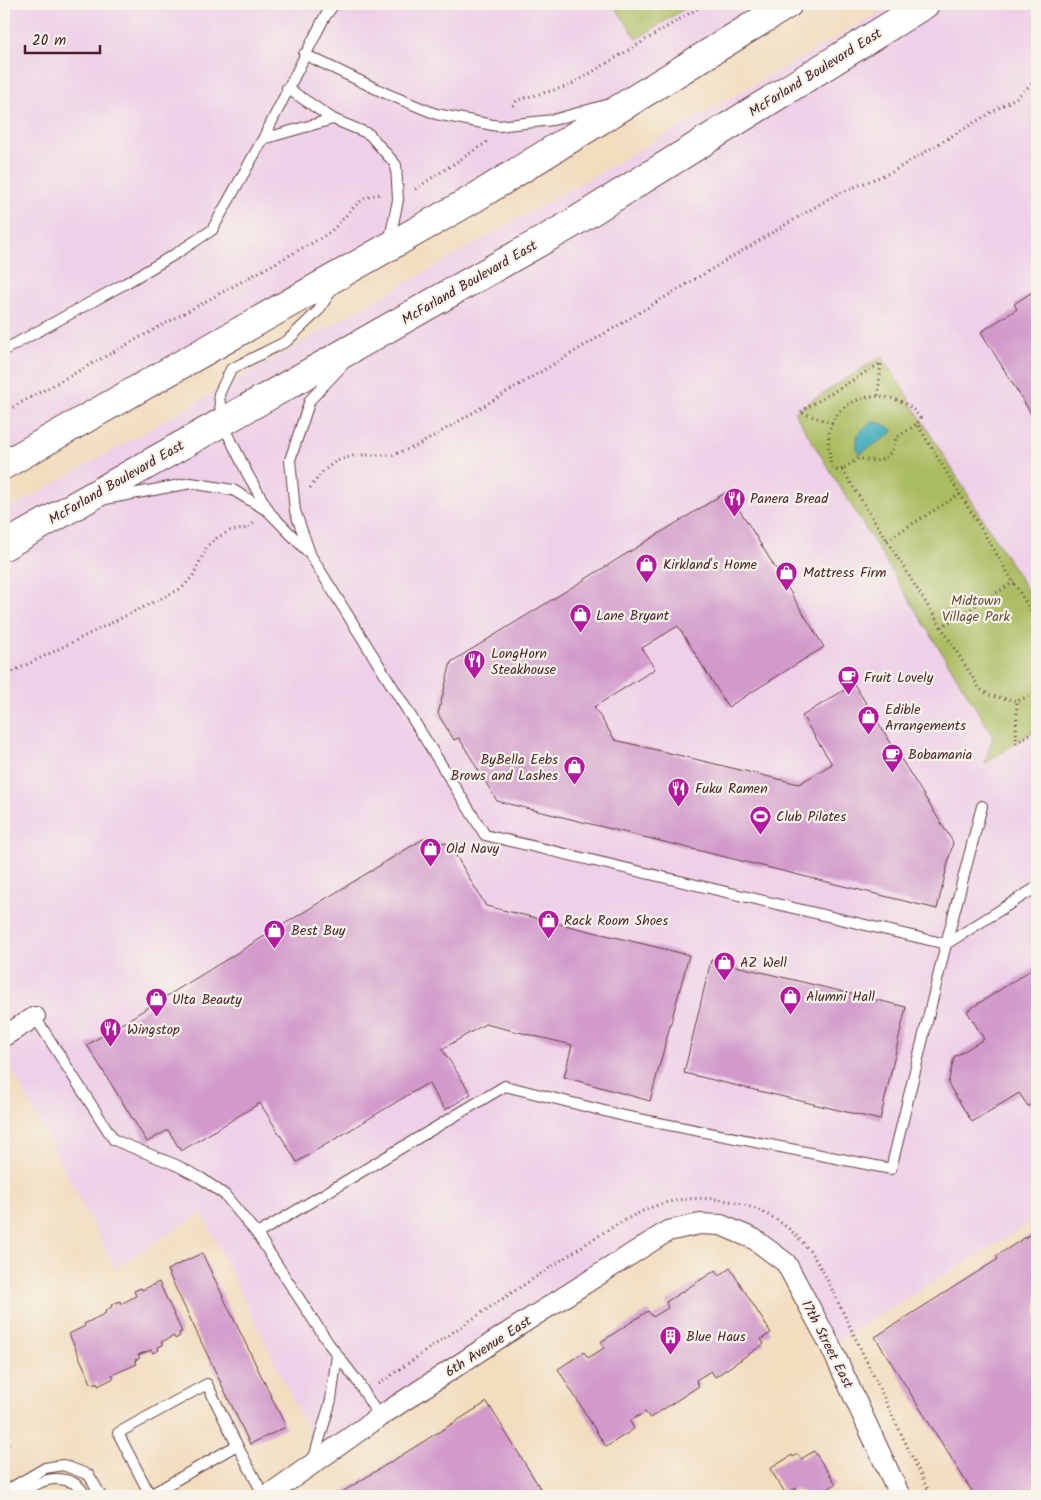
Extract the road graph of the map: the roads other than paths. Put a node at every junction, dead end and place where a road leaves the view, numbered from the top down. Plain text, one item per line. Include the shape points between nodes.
1 (334, 4) edge
2 (788, 4) edge
3 (925, 4) edge
4 (304, 54) junction
5 (287, 88) junction
6 (641, 95) junction
7 (333, 119) junction
8 (263, 139) junction
9 (388, 246) junction
10 (342, 272) junction
11 (364, 342) junction
12 (4, 350) edge
13 (222, 422) junction
14 (4, 465) edge
15 (77, 504) junction
16 (270, 513) junction
17 (4, 546) edge
18 (312, 556) junction
19 (982, 806) dead end
20 (1037, 887) edge
21 (946, 944) junction
22 (35, 1017) joint
23 (4, 1036) edge
24 (721, 1225) joint
25 (257, 1234) junction
26 (337, 1355) junction
27 (379, 1417) junction
28 (238, 1445) junction
29 (313, 1463) junction
30 (4, 1492) edge
31 (17, 1496) edge
32 (85, 1496) edge
33 (101, 1496) edge
34 (265, 1496) edge
35 (900, 1496) edge

1 - 4 lane
2 - 6 highway
3 - 11 highway, McFarland Boulevard East via 568,226
4 - 5 lane
4 - 6 lane via 436,114 498,126 553,120
5 - 7 lane
5 - 8 lane
6 - 9 highway via 473,199
7 - 8 lane
7 - 9 lane via 369,134 396,165 398,200
8 - 12 lane via 212,230 134,278
9 - 10 highway
10 - 13 lane via 318,311 287,341 231,369 219,394
10 - 14 highway
11 - 13 highway, McFarland Boulevard East
11 - 18 lane via 310,400 290,460 294,511
13 - 15 highway, McFarland Boulevard East
13 - 16 lane
15 - 16 lane via 191,483 233,490
15 - 17 highway, McFarland Boulevard East
16 - 18 lane
18 - 21 lane via 485,835
19 - 21 lane
20 - 21 lane
21 - 25 lane via 892,1169 624,1116 505,1086
22 - 23 street
22 - 25 lane via 114,1140 201,1178 225,1195
24 - 27 street, 6th Avenue East via 700,1224 668,1231
24 - 35 street, 17th Street East via 754,1239 786,1263 830,1345
25 - 26 lane
26 - 27 lane
26 - 29 lane via 331,1400
27 - 29 street, 6th Avenue East
28 - 28 lane via 150,1495 118,1432 207,1384
28 - 34 lane
29 - 34 street, 6th Avenue East
30 - 33 lane via 45,1468 63,1465 89,1476
31 - 32 lane via 39,1482 56,1479 70,1480 82,1489

